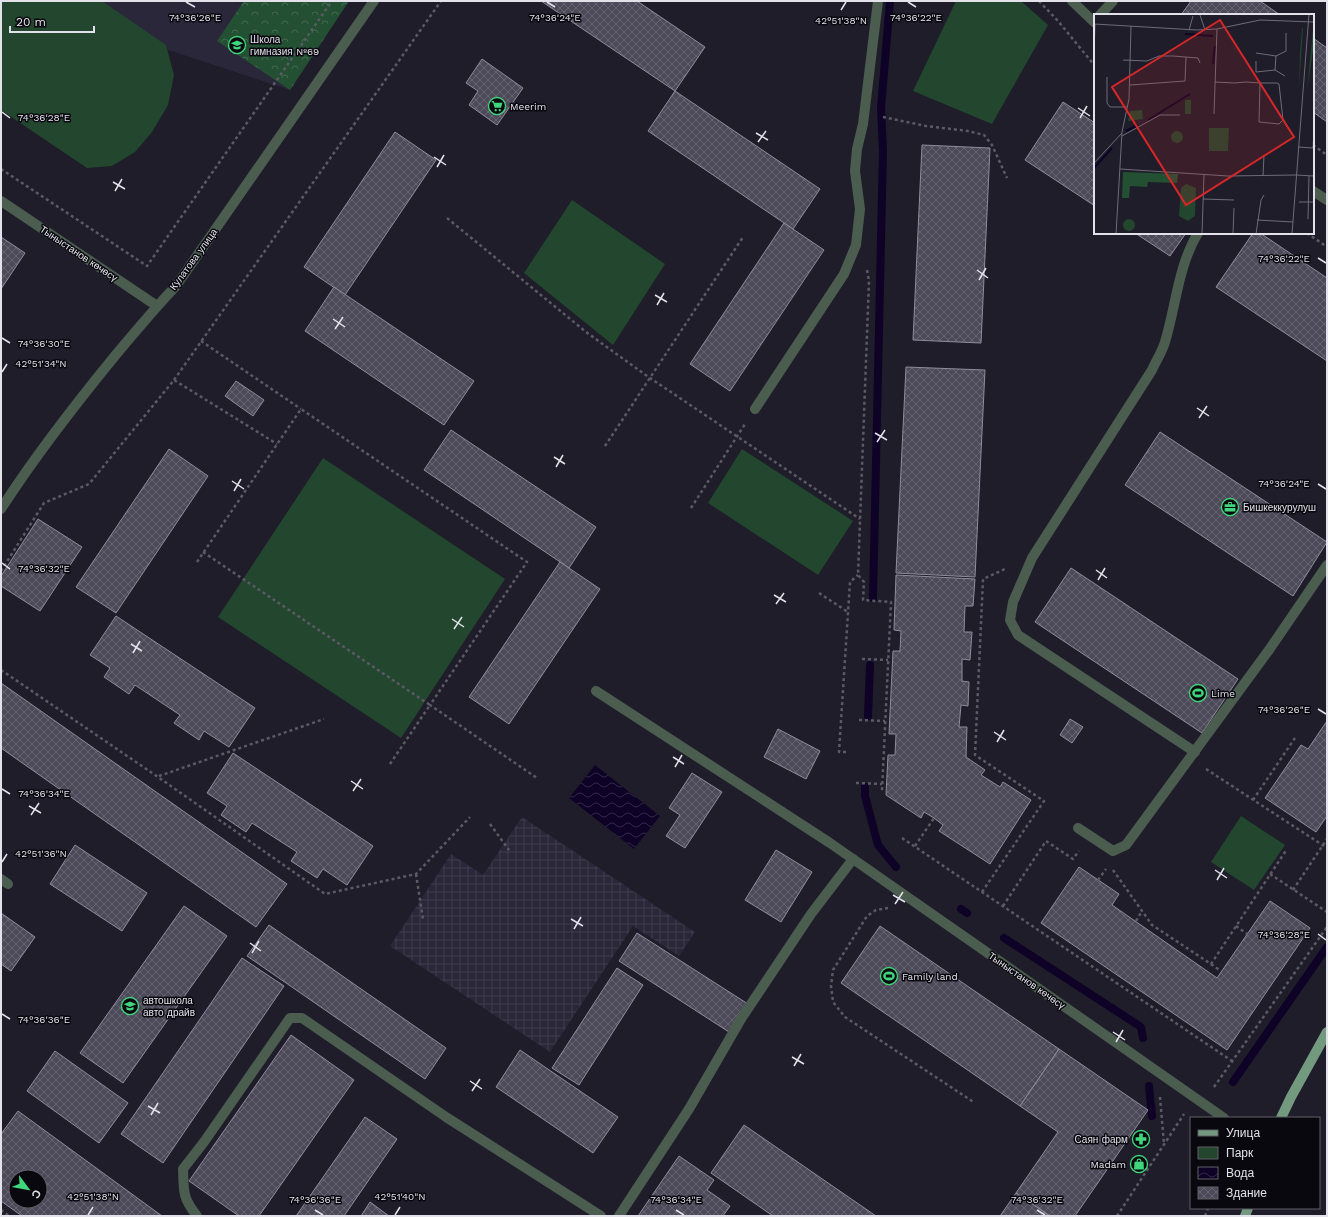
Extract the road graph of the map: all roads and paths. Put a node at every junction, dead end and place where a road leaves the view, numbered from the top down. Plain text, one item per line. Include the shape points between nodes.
1 (332, 1) edge
2 (374, 1) edge
3 (441, 1) edge
4 (878, 1) edge
5 (1039, 1) edge
6 (1072, 1) edge
7 (1113, 1) edge
8 (1101, 14) edge
9 (1094, 18) edge
10 (1094, 65) edge
11 (884, 117) dead end
12 (1314, 146) edge
13 (1327, 155) edge
14 (1, 169) edge
15 (1007, 178) dead end
16 (1314, 192) edge
17 (1327, 200) edge
18 (1, 201) edge
19 (447, 218) dead end
20 (1197, 234) edge
21 (1308, 234) edge
22 (743, 237) dead end
23 (856, 245) junction
24 (1327, 247) edge
25 (157, 306) junction
26 (201, 341) junction
27 (650, 378) junction
28 (174, 380) junction
29 (301, 409) junction
30 (755, 409) joint
31 (738, 436) junction
32 (276, 444) junction
33 (604, 446) dead end
34 (1, 508) edge
35 (692, 508) dead end
36 (860, 519) junction
37 (203, 552) junction
38 (1032, 558) junction
39 (197, 562) dead end
40 (1327, 565) edge
41 (1, 571) edge
42 (858, 575) junction
43 (819, 593) dead end
44 (848, 612) junction
45 (862, 659) dead end
46 (888, 660) junction
47 (1, 670) edge
48 (596, 691) dead end
49 (430, 705) junction
50 (324, 719) dead end
51 (859, 720) dead end
52 (885, 721) junction
53 (1295, 738) dead end
54 (846, 752) dead end
55 (1193, 756) junction
56 (390, 764) dead end
57 (158, 777) junction
58 (537, 778) dead end
59 (856, 783) dead end
60 (882, 784) junction
61 (882, 791) dead end
62 (1253, 800) junction
63 (470, 817) dead end
64 (934, 818) dead end
65 (490, 824) dead end
66 (1078, 828) dead end
67 (1089, 836) junction
68 (902, 838) dead end
69 (1327, 839) edge
70 (1323, 845) junction
71 (915, 846) junction
72 (1327, 848) edge
73 (1287, 849) dead end
74 (509, 850) dead end
75 (853, 859) junction
76 (416, 874) junction
77 (1270, 874) junction
78 (1098, 880) dead end
79 (1293, 890) junction
80 (982, 892) junction
81 (1003, 906) junction
82 (893, 910) dead end
83 (1142, 911) junction
84 (1327, 912) edge
85 (423, 919) dead end
86 (1136, 922) dead end
87 (1236, 926) junction
88 (1327, 927) edge
89 (1247, 934) dead end
90 (1211, 964) junction
91 (1222, 971) dead end
92 (1327, 1032) edge
93 (1323, 1045) edge
94 (1232, 1061) junction
95 (1212, 1089) dead end
96 (1160, 1094) dead end
97 (976, 1103) dead end
98 (1187, 1110) dead end
99 (1223, 1117) edge
100 (1281, 1117) edge
101 (1164, 1144) junction
102 (1, 1210) edge
103 (9, 1216) edge
104 (197, 1216) edge
105 (601, 1216) edge
106 (619, 1216) edge
107 (1117, 1216) edge

1 - 14 path via 147,266
2 - 25 street, Кулатова улица via 176,286
3 - 26 path
4 - 23 street via 855,171 860,209
5 - 10 path
6 - 9 street
7 - 8 street
11 - 15 path via 984,136 992,145
12 - 13 path
16 - 17 street
18 - 25 street, Тыныстанов көчөсү
19 - 27 path via 586,332
20 - 38 street via 1189,247 1164,344 1152,370
21 - 24 path
22 - 27 path
23 - 30 street via 844,274
23 - 36 path via 866,262 869,281
25 - 34 street, Кулатова улица via 80,398
26 - 28 path
26 - 29 path
27 - 31 path
27 - 33 path
28 - 32 path
28 - 41 path via 89,484 44,503
29 - 32 path
29 - 49 path via 527,562
30 - 31 path
31 - 35 path
31 - 36 path
32 - 37 path
36 - 42 path
37 - 39 path
37 - 49 path
38 - 55 street via 1013,602 1010,620 1018,635
38 - 80 path via 983,579 975,755 1044,801
40 - 55 street
42 - 44 path via 850,582
42 - 46 path via 864,582 863,600 891,602
43 - 44 path
44 - 54 path via 839,752
45 - 46 path
46 - 52 path
47 - 57 path
48 - 75 street, Тыныстанов көчөсү
49 - 56 path
49 - 58 path
50 - 57 path
51 - 52 path
52 - 60 path
53 - 62 path
55 - 62 path
55 - 67 street via 1126,845 1113,851
57 - 76 path via 325,894
59 - 60 path
60 - 61 path
62 - 70 path
63 - 76 path
64 - 71 path
65 - 74 path
66 - 67 street
67 - 81 path via 1073,860 1046,841
68 - 71 path
69 - 70 path
70 - 72 path
70 - 79 path
71 - 80 path
73 - 77 path
75 - 99 street, Тыныстанов көчөсү
75 - 106 street via 811,914 741,1019 689,1109
76 - 85 path
77 - 79 path
77 - 87 path
78 - 83 path via 1109,865
79 - 84 path
80 - 81 path
81 - 94 path
82 - 97 path via 876,910 867,916 833,970 833,1002 845,1018
83 - 86 path
83 - 90 path via 1152,925
87 - 89 path
87 - 90 path
88 - 94 path
90 - 91 path
92 - 93 main road
93 - 100 main road
94 - 95 path
96 - 101 path
98 - 101 path
101 - 107 path
102 - 103 path
104 - 105 street via 184,1195 183,1169 290,1018 302,1018 446,1117

